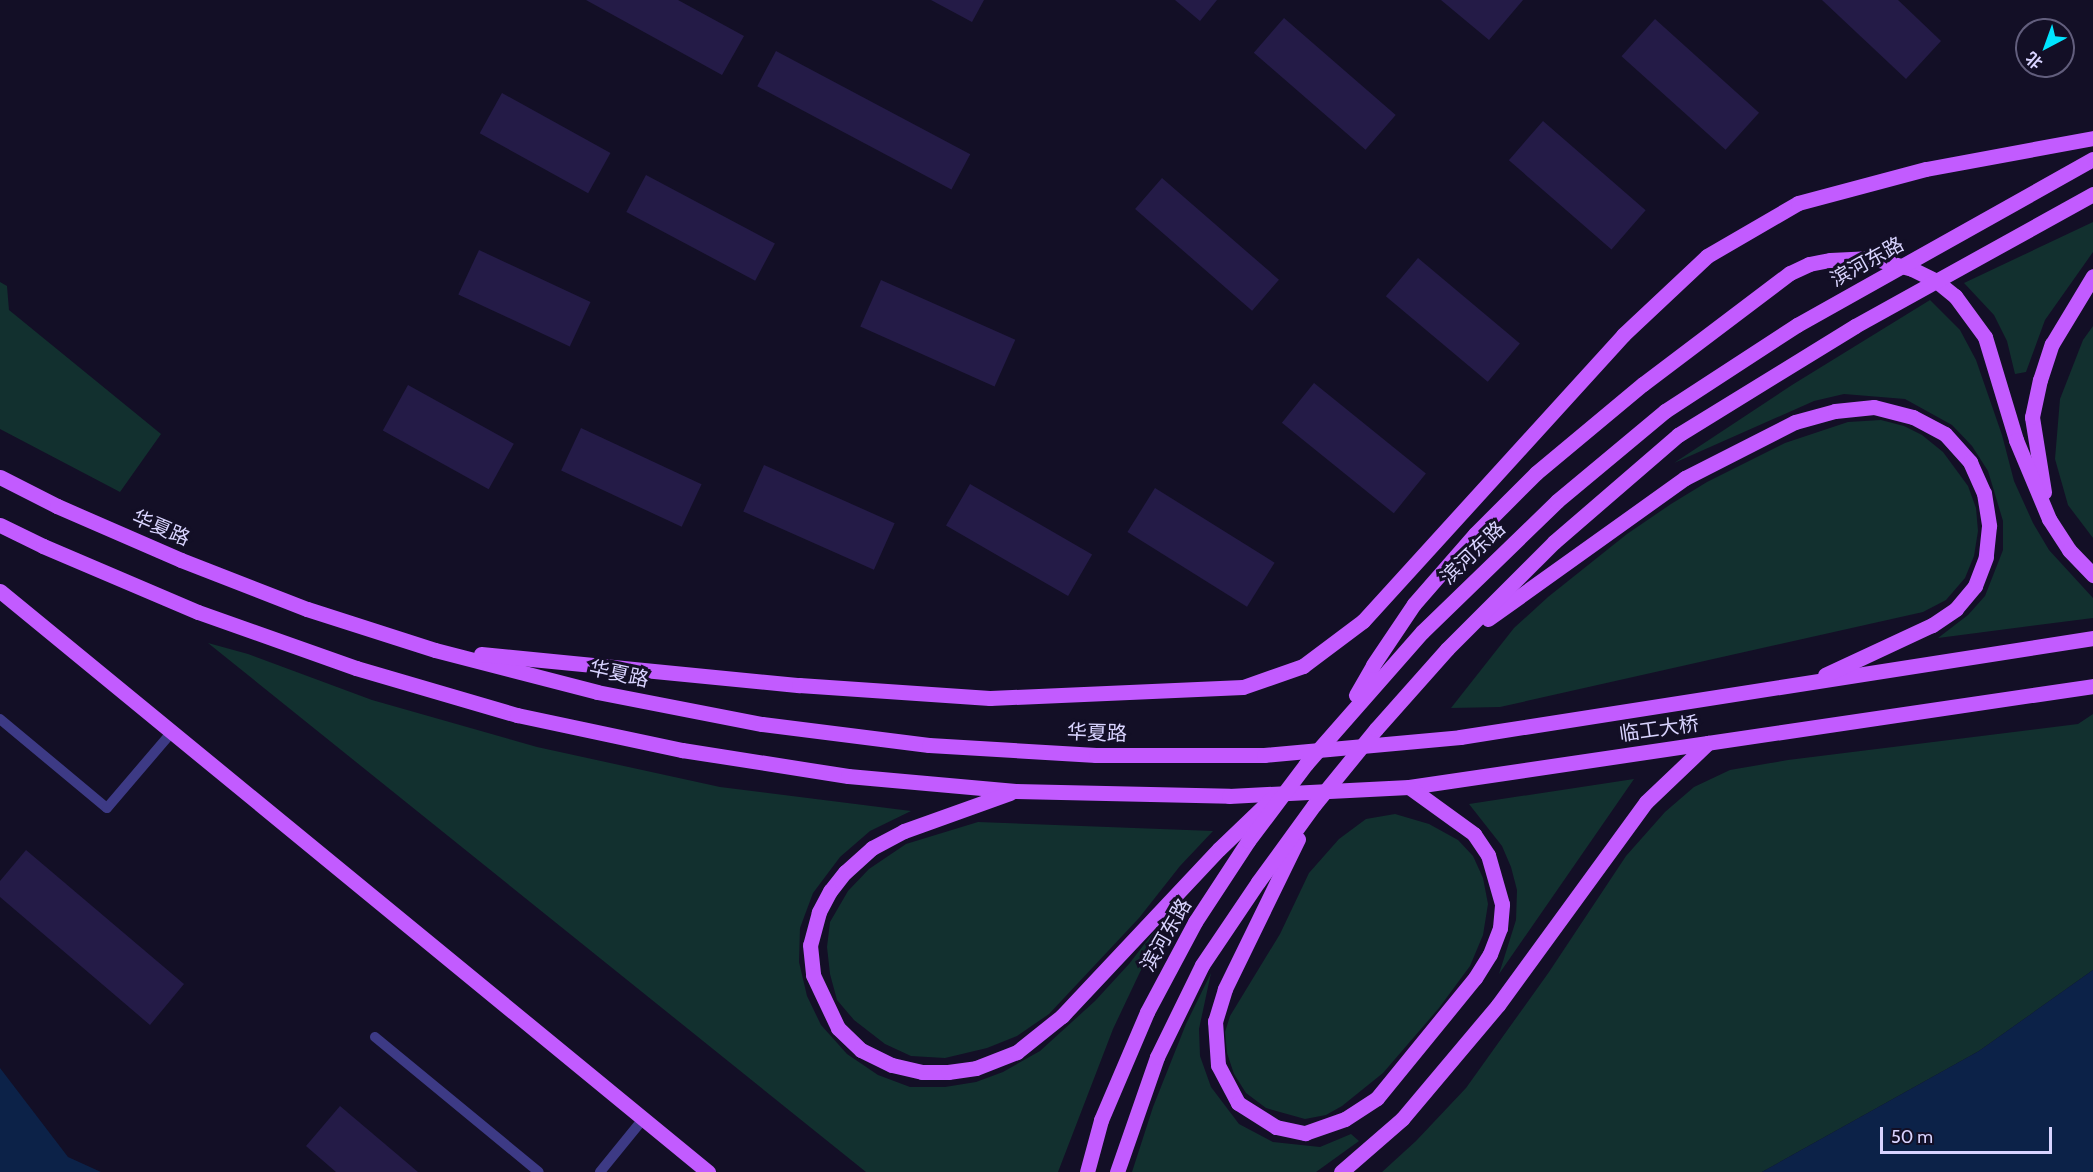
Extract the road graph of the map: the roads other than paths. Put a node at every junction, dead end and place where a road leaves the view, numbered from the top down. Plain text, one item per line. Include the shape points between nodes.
1 (2093, 138) edge
2 (2093, 159) edge
3 (2093, 194) edge
4 (2093, 276) edge
5 (0, 477) edge
6 (2049, 519) junction
7 (0, 525) edge
8 (2093, 575) edge
9 (0, 591) edge
10 (2093, 638) edge
11 (1447, 649) junction
12 (435, 650) junction
13 (1808, 683) junction
14 (2093, 686) edge
15 (1345, 717) junction
16 (0, 719) edge
17 (172, 732) junction
18 (1708, 743) junction
19 (1264, 755) joint
20 (1306, 764) junction
21 (1409, 787) junction
22 (1015, 791) junction
23 (1314, 805) junction
24 (375, 1037) dead end
25 (643, 1119) junction
26 (539, 1172) edge
27 (600, 1172) edge
28 (708, 1172) edge
29 (1087, 1172) edge
30 (1117, 1172) edge
31 (1341, 1172) edge

1 - 12 main road via 1926,169 1798,203 1707,256 1623,335 1363,621 1303,666 1243,687 990,698 799,685
2 - 15 main road, 滨河东路 via 1797,325 1665,411 1557,501 1481,573
3 - 11 main road via 1855,326 1678,435 1554,542
4 - 6 main road via 2052,344 2032,417
5 - 12 main road, 华夏路 via 181,560 307,609
6 - 8 main road
6 - 15 main road via 2016,440 1985,337 1955,296 1912,269 1872,258 1809,264 1790,273 1642,384 1536,473 1414,603
7 - 22 main road via 198,612 356,668 517,715 682,750 836,774
9 - 17 main road
10 - 13 main road, 临工大桥
11 - 13 main road via 1684,478 1795,422 1835,411 1874,407 1913,417 1945,434 1970,462 1984,493 1989,526 1986,557 1975,586 1956,609 1932,625
11 - 23 main road
12 - 19 main road, 华夏路 via 597,692 762,724 929,745 1096,755
13 - 19 main road, 临工大桥 via 1460,737
14 - 18 main road, 临工大桥
15 - 20 main road, 滨河东路
16 - 17 lane via 107,808
17 - 25 main road
18 - 21 main road, 临工大桥
18 - 31 main road via 1646,802 1498,1005 1402,1119
20 - 22 main road via 1219,849 1062,1016 1017,1052 976,1068 922,1072 891,1065 861,1050 838,1028 813,975 810,945 819,912 830,891 872,849 904,831
20 - 29 main road, 滨河东路 via 1201,913 1163,982 1101,1120
21 - 22 main road, 临工大桥 via 1229,796
21 - 23 main road via 1474,834 1488,855 1502,904 1500,928 1475,978 1377,1098 1345,1119 1305,1133 1276,1127 1238,1103 1218,1065 1215,1021 1225,989
23 - 30 main road via 1202,965 1157,1057
24 - 26 lane
25 - 27 lane
25 - 28 main road

